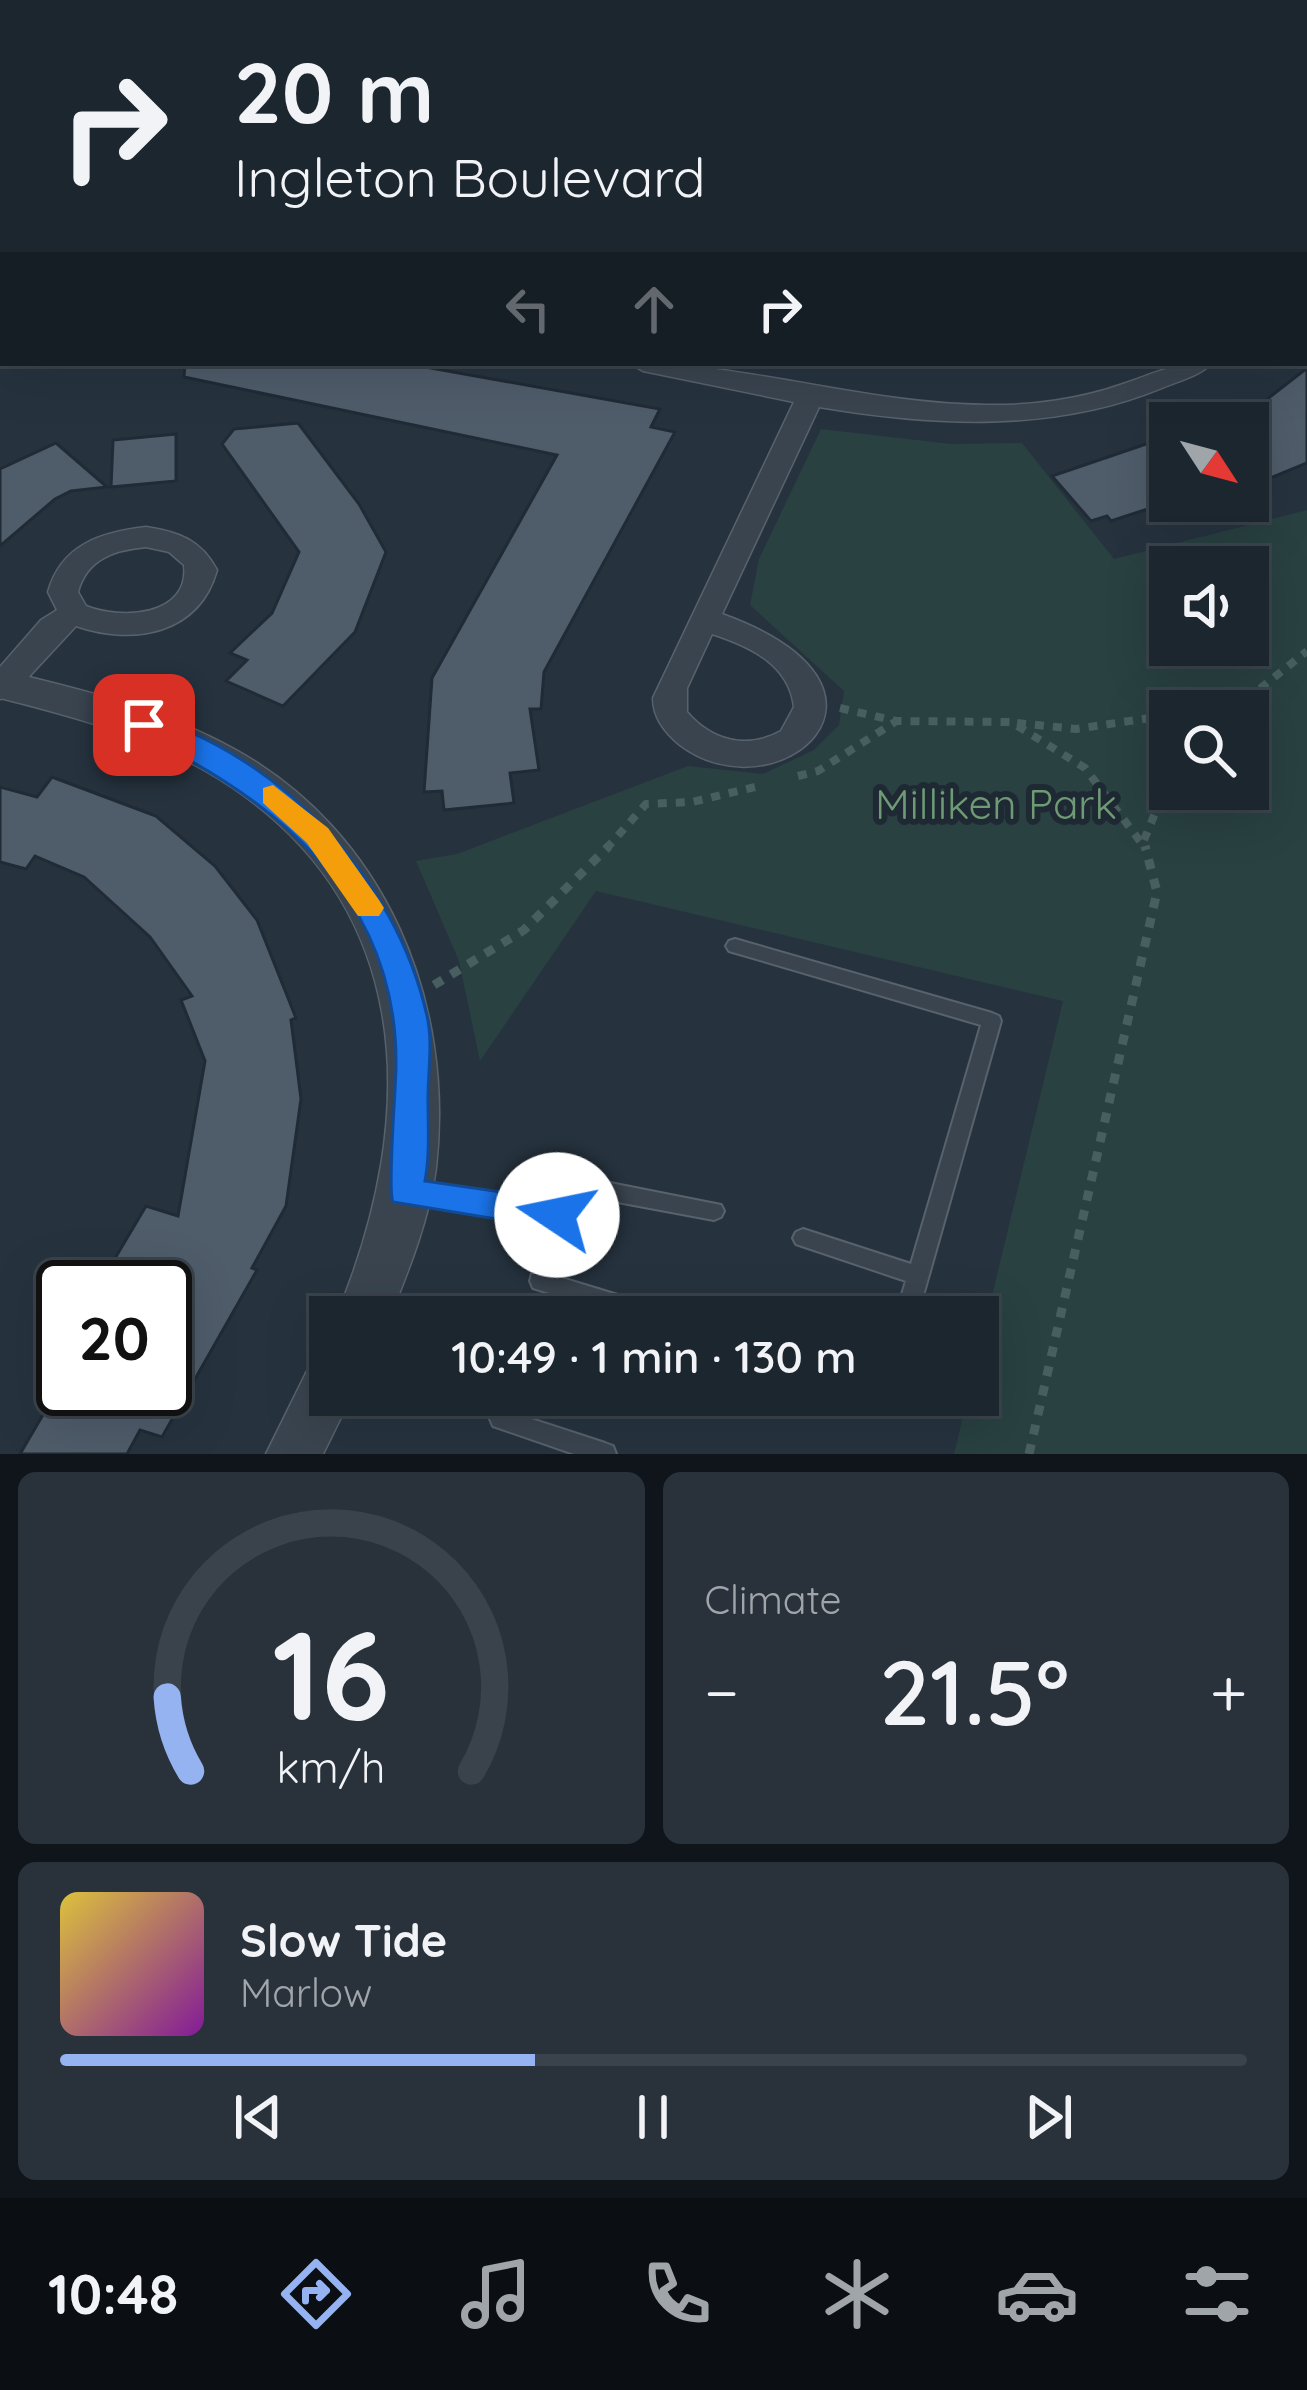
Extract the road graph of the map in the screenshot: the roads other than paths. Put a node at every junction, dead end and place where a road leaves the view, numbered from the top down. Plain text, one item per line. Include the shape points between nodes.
1 (659, 366) edge
2 (1191, 366) edge
3 (810, 397) junction
4 (74, 613) dead end
5 (704, 619) junction
6 (1, 686) edge
7 (735, 946) dead end
8 (405, 1192) junction
9 (714, 1210) dead end
10 (557, 1215) junction
11 (803, 1238) dead end
12 (918, 1276) junction
13 (371, 1296) edge
14 (588, 1296) edge
15 (912, 1296) edge
16 (313, 1416) edge
17 (501, 1419) dead end
18 (294, 1454) edge
19 (604, 1454) edge

1 - 3 street
2 - 3 street via 1119,397 1033,414 938,416
3 - 5 street
4 - 6 street via 52,626
5 - 5 street via 757,638 804,679 808,721 776,749 727,752 693,739 669,710
6 - 8 street via 144,725 218,759 279,800 344,870 373,914 406,996 414,1059
7 - 12 lane via 992,1021
8 - 10 lane
8 - 13 street
9 - 10 lane via 575,1185
10 - 14 lane via 540,1281
11 - 12 lane
12 - 15 lane
16 - 18 street
17 - 19 lane

